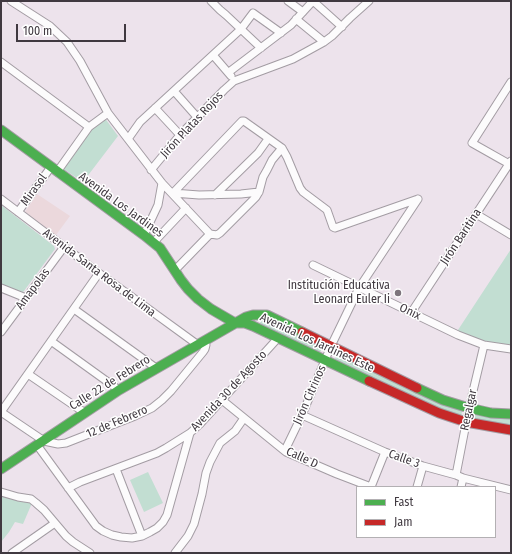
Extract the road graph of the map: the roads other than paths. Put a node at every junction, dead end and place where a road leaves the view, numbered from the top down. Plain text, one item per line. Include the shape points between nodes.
1 (11, 1) edge
2 (211, 1) edge
3 (288, 1) edge
4 (313, 1) edge
5 (369, 1) edge
6 (303, 12) junction
7 (296, 19) junction
8 (342, 27) junction
9 (241, 30) junction
10 (281, 33) junction
11 (324, 42) junction
12 (261, 48) junction
13 (213, 55) junction
14 (1, 62) edge
15 (229, 72) junction
16 (234, 81) junction
17 (511, 82) edge
18 (174, 91) junction
19 (155, 108) junction
20 (108, 113) junction
21 (197, 117) junction
22 (89, 127) junction
23 (1, 130) edge
24 (180, 135) junction
25 (128, 139) junction
26 (268, 139) junction
27 (282, 148) junction
28 (510, 163) edge
29 (54, 170) junction
30 (152, 170) junction
31 (162, 182) junction
32 (259, 192) junction
33 (173, 193) junction
34 (215, 195) junction
35 (1, 199) edge
36 (186, 208) junction
37 (18, 212) junction
38 (476, 214) junction
39 (210, 234) junction
40 (144, 235) junction
41 (511, 235) edge
42 (153, 243) junction
43 (64, 247) junction
44 (313, 265) dead end
45 (175, 270) junction
46 (99, 273) junction
47 (1, 288) edge
48 (359, 288) junction
49 (26, 298) junction
50 (74, 309) junction
51 (411, 313) junction
52 (235, 323) junction
53 (1, 332) edge
54 (278, 338) junction
55 (51, 341) junction
56 (201, 343) junction
57 (484, 345) junction
58 (331, 346) junction
59 (511, 349) edge
60 (325, 360) junction
61 (156, 368) junction
62 (28, 374) junction
63 (119, 390) junction
64 (222, 400) junction
65 (469, 408) junction
66 (1, 412) edge
67 (85, 414) junction
68 (511, 414) edge
69 (302, 415) junction
70 (244, 418) junction
71 (466, 422) junction
72 (511, 430) edge
73 (190, 434) junction
74 (41, 443) junction
75 (287, 446) dead end
76 (385, 452) junction
77 (423, 466) junction
78 (1, 469) edge
79 (116, 469) junction
80 (459, 477) junction
81 (368, 486) edge
82 (371, 486) edge
83 (417, 486) edge
84 (460, 486) edge
85 (495, 486) edge
86 (496, 486) edge
87 (68, 488) junction
88 (511, 490) edge
89 (1, 492) edge
90 (55, 523) junction
91 (142, 536) junction
92 (12, 553) edge
93 (90, 553) edge
94 (175, 553) edge

1 - 20 street via 50,26 67,42
2 - 9 street
3 - 6 street
4 - 6 street
4 - 8 street
5 - 8 street
6 - 7 street
7 - 10 street
7 - 11 street
8 - 11 street
9 - 10 street via 253,13
9 - 12 street
9 - 13 street
10 - 12 street
11 - 16 street via 293,59
12 - 15 street
13 - 15 street
13 - 18 street
14 - 22 street
15 - 16 street
16 - 21 street, Jirón Platas Rojos
17 - 28 street via 472,143
18 - 19 street
18 - 21 street
19 - 24 street
19 - 25 street via 140,122
20 - 22 street, Mirasol
20 - 25 street
21 - 24 street, Jirón Platas Rojos
22 - 29 street, Mirasol
23 - 29 street, Avenida Los Jardines
24 - 30 street, Jirón Platas Rojos
25 - 30 street
26 - 27 street
26 - 33 street via 242,121
26 - 34 street via 258,153
27 - 32 street via 263,177
27 - 48 street, Jirón Citrinos via 300,188 327,210 335,228 418,199
28 - 38 street, Jirón Baritina
29 - 37 street, Mirasol
29 - 40 street, Avenida Los Jardines
30 - 31 street
31 - 33 street
31 - 40 street via 158,205
32 - 34 street
32 - 39 street via 220,233
33 - 34 street
33 - 36 street
35 - 37 street, Avenida Santa Rosa de Lima
36 - 39 street
36 - 42 street
37 - 43 street, Avenida Santa Rosa de Lima
38 - 41 street
38 - 51 street, Jirón Baritina
39 - 45 street
40 - 42 street, Avenida Los Jardines
42 - 45 street, Avenida Los Jardines via 160,248
43 - 46 street, Avenida Santa Rosa de Lima
43 - 49 street, Amapolas
44 - 48 street, Onix
45 - 52 street, Avenida Los Jardines via 198,299
46 - 50 street
46 - 56 street, Avenida Santa Rosa de Lima
47 - 49 street
48 - 51 street, Onix
48 - 58 street, Jirón Citrinos
49 - 53 street, Amapolas
50 - 55 street
50 - 61 street
51 - 57 street, Onix
52 - 54 street, Avenida Los Jardines Este via 245,323
52 - 56 street, Calle 22 de Febrero
52 - 58 street, Avenida Los Jardines Este via 253,315 267,315
54 - 60 street, Avenida Los Jardines Este
54 - 64 street, Avenida 30 de Agosto
55 - 62 street
55 - 63 street
56 - 61 street, Calle 22 de Febrero
56 - 74 street, 12 de Febrero via 206,345 206,349 171,391 152,408 66,443
57 - 59 street, Onix
57 - 65 street, Regalgar
58 - 60 street, Jirón Citrinos
58 - 65 street, Avenida Los Jardines Este via 443,400
60 - 69 street, Jirón Citrinos
60 - 71 street, Avenida Los Jardines Este via 439,413
61 - 63 street, Calle 22 de Febrero
62 - 66 street
62 - 67 street
63 - 67 street, Calle 22 de Febrero
64 - 70 street, Calle D
64 - 73 street, Avenida 30 de Agosto
65 - 68 street, Avenida Los Jardines Este
65 - 71 street, Regalgar
66 - 74 street
67 - 74 street, Calle 22 de Febrero
69 - 75 street, Jirón Citrinos
69 - 76 street, Calle 3
70 - 81 street, Calle D via 286,452
70 - 94 street via 220,443 210,462 194,524
71 - 72 street, Avenida Los Jardines Este
71 - 80 street, Regalgar
73 - 79 street, Avenida 30 de Agosto via 166,448
73 - 91 street via 167,515 157,528
74 - 78 street, Calle 22 de Febrero
74 - 87 street
76 - 77 street, Calle 3
76 - 82 street
77 - 80 street, Calle 3
77 - 83 street
79 - 87 street, Avenida 30 de Agosto
79 - 91 street
80 - 84 street, Regalgar
80 - 85 street, Calle 3
86 - 88 street, Calle 3
87 - 91 street via 96,526 103,531 122,537
89 - 90 street via 31,499
90 - 92 street
90 - 93 street via 66,536

